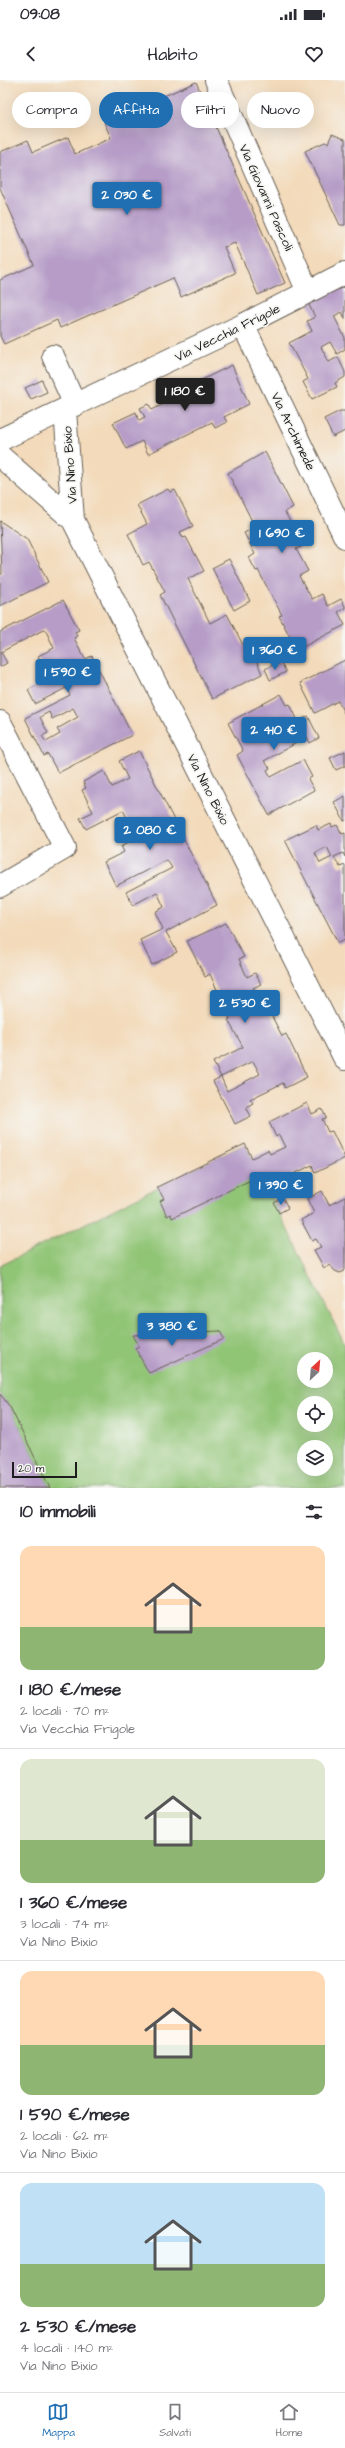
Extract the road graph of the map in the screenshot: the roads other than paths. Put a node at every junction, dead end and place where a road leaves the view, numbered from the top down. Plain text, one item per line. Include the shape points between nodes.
1 (216, 80) edge
2 (345, 273) edge
3 (308, 292) junction
4 (243, 325) junction
5 (53, 356) dead end
6 (70, 407) junction
7 (0, 440) edge
8 (0, 456) edge
9 (73, 520) junction
10 (345, 537) edge
11 (0, 722) edge
12 (0, 886) edge
13 (345, 1059) edge

1 - 3 street, Via Giovanni Pascoli
2 - 3 street, Via Vecchia Frigole
3 - 4 street, Via Vecchia Frigole
4 - 6 street, Via Vecchia Frigole
4 - 10 street, Via Archimede
5 - 6 street, Via Nino Bixio
6 - 7 street, Via Vecchia Frigole
6 - 9 street, Via Nino Bixio
8 - 9 street, Via Nino Bixio
9 - 13 street, Via Nino Bixio
11 - 12 street via 66,848

